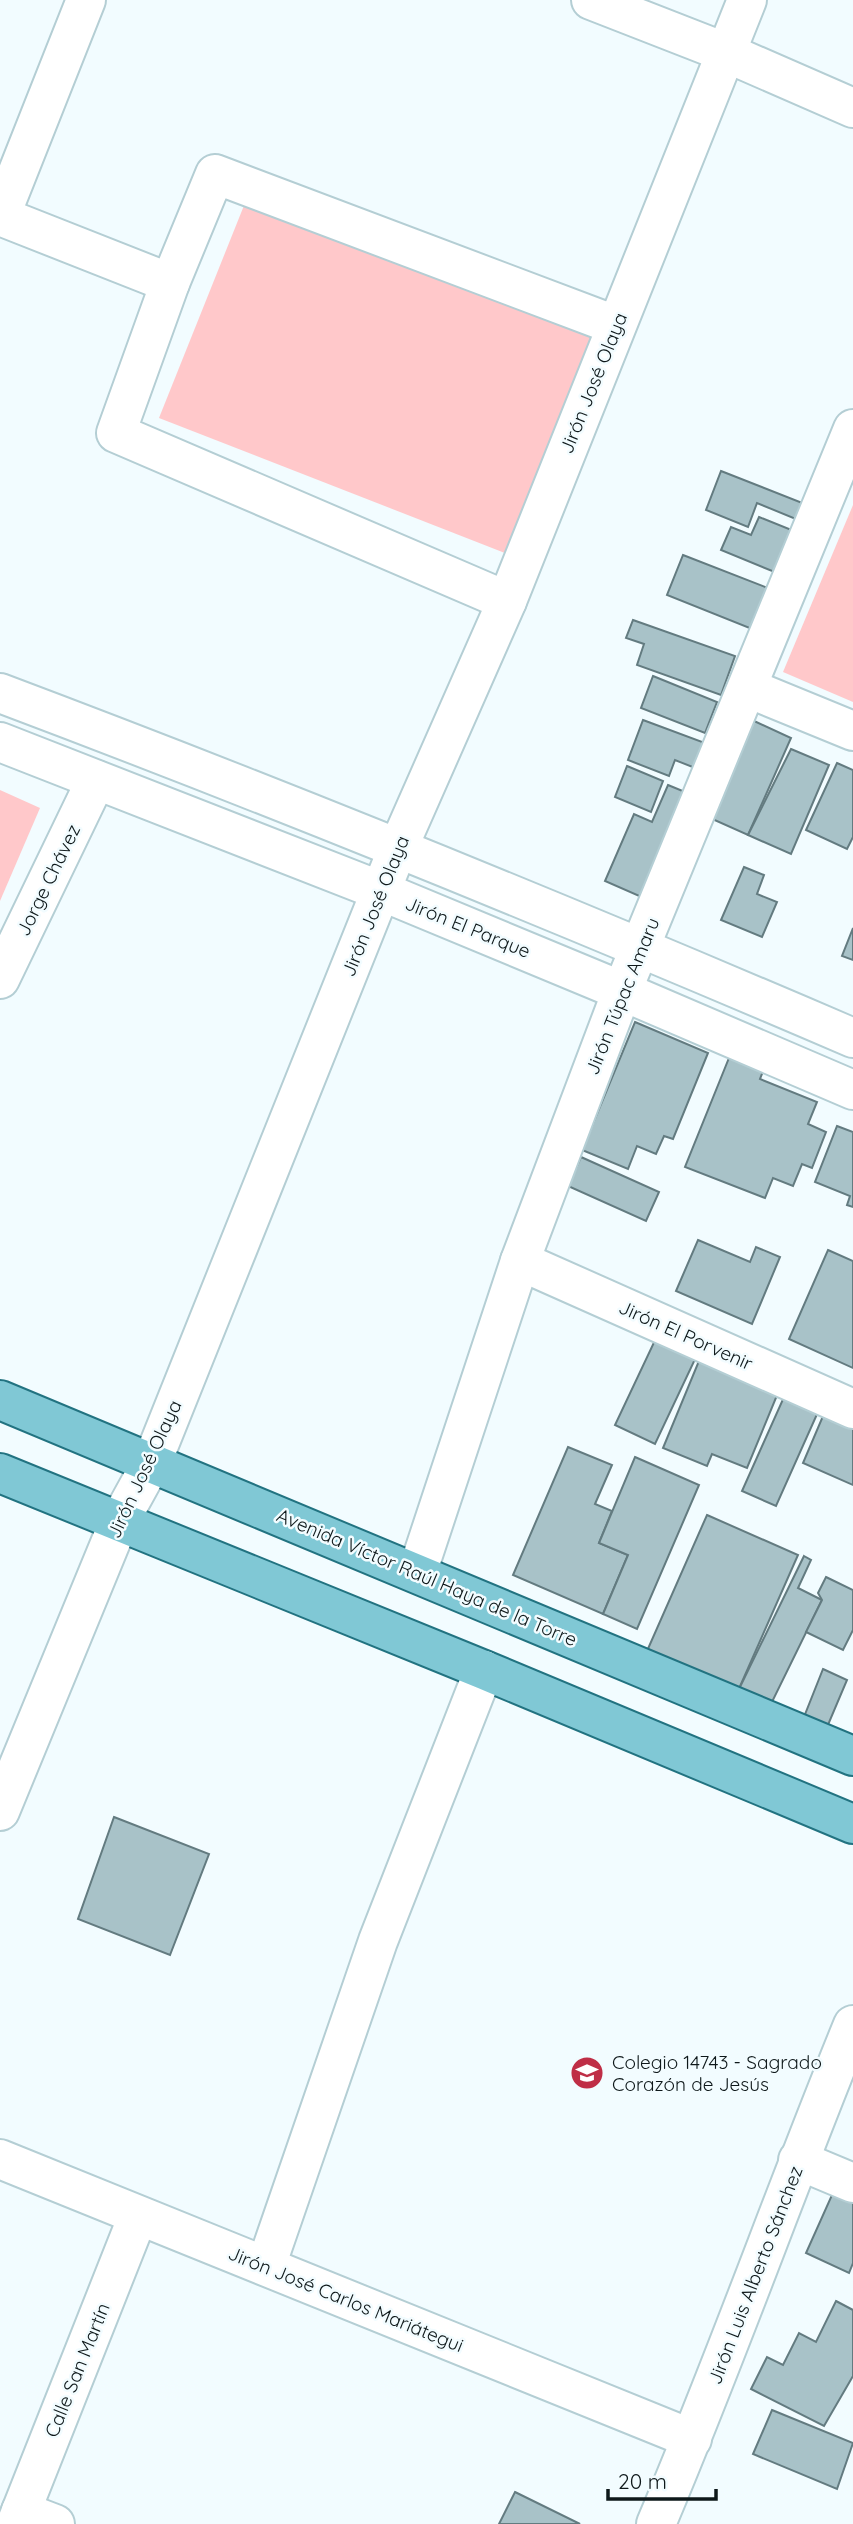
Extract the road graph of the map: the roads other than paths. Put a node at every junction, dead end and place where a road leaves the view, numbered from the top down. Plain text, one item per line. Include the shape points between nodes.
1 (86, 0) edge
2 (591, 0) edge
3 (747, 0) edge
4 (727, 53) junction
5 (853, 108) edge
6 (0, 217) edge
7 (170, 283) junction
8 (615, 325) junction
9 (853, 429) edge
10 (507, 601) junction
11 (748, 688) junction
12 (0, 693) edge
13 (853, 730) edge
14 (0, 742) edge
15 (96, 780) junction
16 (398, 848) junction
17 (381, 891) junction
18 (640, 947) junction
19 (0, 979) edge
20 (622, 991) junction
21 (853, 1038) edge
22 (853, 1090) edge
23 (520, 1261) junction
24 (0, 1400) edge
25 (853, 1409) edge
26 (152, 1462) junction
27 (0, 1473) edge
28 (119, 1522) junction
29 (416, 1573) junction
30 (484, 1670) junction
31 (853, 1756) edge
32 (0, 1811) edge
33 (853, 1824) edge
34 (853, 2025) edge
35 (0, 2159) edge
36 (798, 2160) junction
37 (853, 2183) edge
38 (138, 2216) junction
39 (266, 2266) junction
40 (692, 2439) junction
41 (30, 2520) edge
42 (656, 2524) edge

1 - 6 street
2 - 4 street
3 - 4 street, Jirón José Olaya
4 - 5 street
4 - 8 street, Jirón José Olaya
6 - 7 street
7 - 8 street via 215,174
7 - 10 street via 116,433
8 - 10 street, Jirón José Olaya
9 - 11 street, Jirón Túpac Amaru
10 - 16 street, Jirón José Olaya
11 - 13 street
11 - 18 street, Jirón Túpac Amaru
12 - 16 street
14 - 15 street, Jirón El Parque
15 - 17 street, Jirón El Parque
15 - 19 street, Jorge Chávez
16 - 17 street, Jirón José Olaya
16 - 18 street
17 - 20 street, Jirón El Parque
17 - 26 street, Jirón José Olaya
18 - 20 street, Jirón Túpac Amaru
18 - 21 street
20 - 22 street, Jirón El Parque
20 - 23 street, Jirón Túpac Amaru
23 - 25 street, Jirón El Porvenir
23 - 29 street, Jirón Túpac Amaru
24 - 26 main road, Avenida Víctor Raúl Haya de la Torre
26 - 28 street, Jirón José Olaya
26 - 29 main road, Avenida Víctor Raúl Haya de la Torre
27 - 28 main road
28 - 30 main road
28 - 32 street, Jirón José Olaya
29 - 31 main road, Avenida Víctor Raúl Haya de la Torre
30 - 33 main road
30 - 39 street via 378,1941
34 - 36 street, Jirón Luis Alberto Sánchez
35 - 38 street, Jirón José Carlos Mariátegui
36 - 37 street
36 - 40 street, Jirón Luis Alberto Sánchez
38 - 39 street, Jirón José Carlos Mariátegui
38 - 41 street, Calle San Martín
39 - 40 street, Jirón José Carlos Mariátegui
40 - 42 street, Jirón Luis Alberto Sánchez

